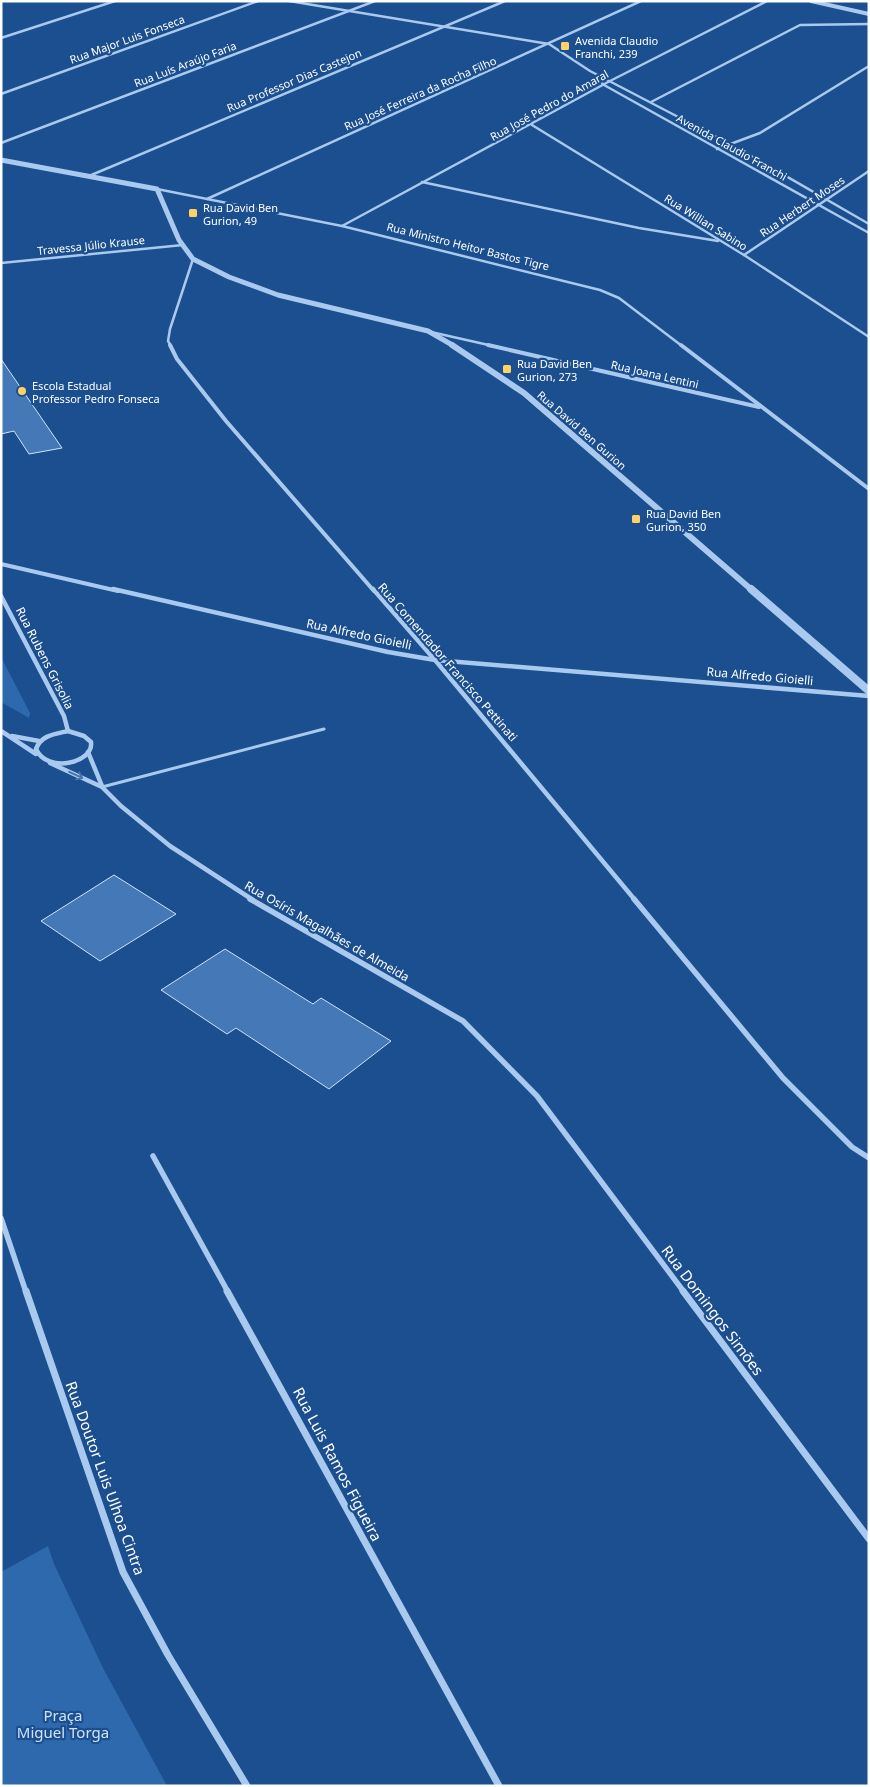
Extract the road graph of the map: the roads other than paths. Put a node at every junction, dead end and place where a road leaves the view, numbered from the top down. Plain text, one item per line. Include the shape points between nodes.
1 (115, 1) edge
2 (258, 1) edge
3 (289, 1) edge
4 (375, 1) edge
5 (505, 1) edge
6 (641, 1) edge
7 (767, 1) edge
8 (811, 1) edge
9 (350, 11) junction
10 (869, 14) edge
11 (869, 24) edge
12 (443, 27) junction
13 (1, 38) edge
14 (549, 44) junction
15 (869, 66) edge
16 (590, 71) junction
17 (610, 82) junction
18 (604, 85) junction
19 (1, 94) edge
20 (651, 102) junction
21 (644, 107) junction
22 (532, 125) junction
23 (1, 143) edge
24 (732, 145) junction
25 (717, 149) junction
26 (1, 160) edge
27 (869, 171) edge
28 (89, 176) junction
29 (422, 182) junction
30 (158, 189) junction
31 (206, 199) junction
32 (827, 201) junction
33 (818, 204) junction
34 (869, 224) edge
35 (342, 226) junction
36 (869, 234) edge
37 (722, 242) junction
38 (183, 245) junction
39 (744, 255) junction
40 (192, 259) junction
41 (1, 263) edge
42 (428, 331) junction
43 (869, 337) edge
44 (760, 407) junction
45 (869, 489) edge
46 (1, 564) edge
47 (1, 596) edge
48 (435, 660) junction
49 (869, 691) edge
50 (869, 696) edge
51 (324, 729) dead end
52 (1, 731) edge
53 (68, 731) junction
54 (9, 736) junction
55 (38, 741) junction
56 (88, 752) junction
57 (36, 754) junction
58 (50, 763) junction
59 (102, 787) junction
60 (537, 1096) joint
61 (153, 1156) dead end
62 (869, 1158) edge
63 (1, 1218) edge
64 (869, 1539) edge
65 (247, 1786) edge
66 (499, 1786) edge

1 - 13 street
2 - 19 street, Rua Major Luis Fonseca
3 - 9 street, Avenida Claudio Franchi
4 - 9 street, Rua Luís Araújo Faria
5 - 12 street, Rua Professor Dias Castejon
6 - 14 street, Rua José Ferreira da Rocha Filho
7 - 17 street, Rua José Pedro do Amaral
8 - 10 street
9 - 12 street, Avenida Claudio Franchi
9 - 23 street, Rua Luís Araújo Faria
11 - 20 street via 800,25
12 - 14 street, Avenida Claudio Franchi
12 - 28 street, Rua Professor Dias Castejon
14 - 16 street, Avenida Claudio Franchi
14 - 31 street, Rua José Ferreira da Rocha Filho
15 - 24 street via 760,133
16 - 17 street, Avenida Claudio Franchi
16 - 18 street, Avenida Claudio Franchi
17 - 18 street, Rua José Pedro do Amaral
17 - 20 street, Avenida Claudio Franchi
18 - 21 street, Avenida Claudio Franchi
18 - 22 street, Rua José Pedro do Amaral
20 - 21 street
20 - 24 street, Avenida Claudio Franchi
21 - 25 street, Avenida Claudio Franchi
22 - 29 street, Rua José Pedro do Amaral
22 - 37 street, Rua Willian Sabino
24 - 25 street
24 - 32 street, Avenida Claudio Franchi
25 - 33 street, Avenida Claudio Franchi
26 - 28 street, Rua Ministro Heitor Bastos Tigre
27 - 32 street, Rua Herbert Moses
28 - 30 street, Rua Ministro Heitor Bastos Tigre
29 - 35 street, Rua José Pedro do Amaral
29 - 37 street via 638,228
30 - 31 street, Rua Ministro Heitor Bastos Tigre
30 - 38 street
31 - 35 street, Rua Ministro Heitor Bastos Tigre
32 - 33 street, Rua Herbert Moses
32 - 34 street, Avenida Claudio Franchi
33 - 36 street, Avenida Claudio Franchi
33 - 39 street, Rua Herbert Moses
35 - 44 street, Rua Ministro Heitor Bastos Tigre via 580,284 619,298
37 - 39 street, Rua Willian Sabino
38 - 40 street
38 - 41 street, Travessa Júlio Krause
39 - 43 street, Rua Willian Sabino
40 - 42 street, Rua David Ben Gurion via 278,295
40 - 48 street, Rua Comendador Francisco Pettinati via 170,329 170,348 226,421
42 - 44 street, Rua Joana Lentini
42 - 49 street, Rua David Ben Gurion via 524,393
44 - 45 street, Rua Ministro Heitor Bastos Tigre
46 - 48 street, Rua Alfredo Gioielli
47 - 53 street, Rua Rubens Grisolia via 64,716
48 - 50 street, Rua Alfredo Gioielli
48 - 62 street, Rua Comendador Francisco Pettinati via 769,1061 819,1115 852,1147
51 - 59 lane
52 - 54 street
53 - 55 street
53 - 56 street, Rua Osíris Magalhães de Almeida via 86,735 91,746
54 - 55 street
54 - 57 street
55 - 57 street
56 - 58 street via 72,762
56 - 59 street, Rua Osíris Magalhães de Almeida
57 - 58 street, Rua Osíris Magalhães de Almeida
58 -> 59 street, Rua Osíris Magalhães de Almeida
59 - 60 street, Rua Osíris Magalhães de Almeida via 170,846 235,890 463,1021
60 - 64 street, Rua Domingos Simões
61 - 66 street, Rua Luis Ramos Figueira
63 - 65 street, Rua Doutor Luis Ulhoa Cintra via 123,1572 168,1655

